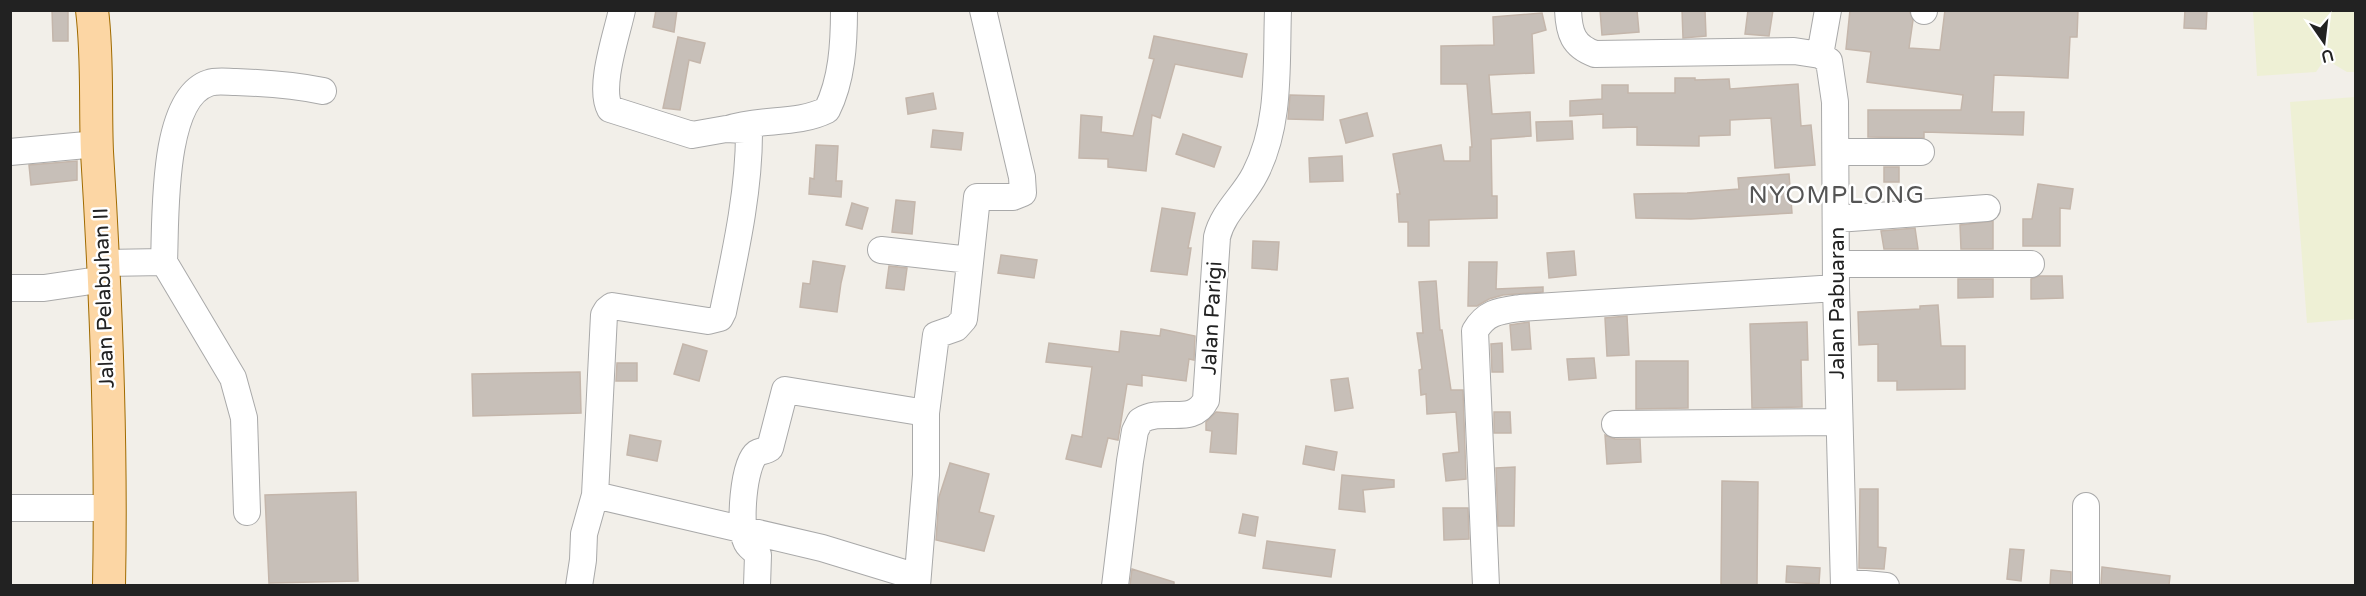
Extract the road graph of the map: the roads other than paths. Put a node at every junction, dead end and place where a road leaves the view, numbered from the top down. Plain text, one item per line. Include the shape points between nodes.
1 (92, 10) edge
2 (622, 10) edge
3 (844, 10) edge
4 (983, 10) edge
5 (1278, 10) edge
6 (1568, 10) edge
7 (1828, 10) edge
8 (1820, 55) junction
9 (323, 91) dead end
10 (726, 129) junction
11 (97, 144) junction
12 (10, 152) edge
13 (1836, 152) junction
14 (1921, 152) dead end
15 (1987, 208) dead end
16 (1837, 219) junction
17 (881, 250) dead end
18 (970, 260) junction
19 (164, 261) junction
20 (2031, 264) dead end
21 (105, 271) junction
22 (1836, 276) junction
23 (10, 288) edge
24 (926, 413) junction
25 (1838, 422) junction
26 (1615, 424) dead end
27 (595, 495) junction
28 (2086, 506) dead end
29 (10, 508) edge
30 (111, 508) junction
31 (247, 512) dead end
32 (741, 529) junction
33 (917, 581) edge
34 (1844, 584) edge
35 (109, 585) edge
36 (579, 585) edge
37 (757, 585) edge
38 (1115, 585) edge
39 (1486, 585) edge
40 (1886, 585) edge
41 (2086, 585) edge

1 - 11 main road, Jalan Pelabuhan II
2 - 10 street via 607,80 610,109 692,135
3 - 10 street via 841,62 827,110 802,119 758,121
4 - 18 street via 1023,192 1013,197 977,197
5 - 38 street, Jalan Parigi via 1274,121 1255,174 1220,225 1217,237 1206,400 1194,414 1158,415 1140,421 1135,431
6 - 8 street via 1572,35 1581,49 1594,54 1794,51
7 - 8 street
8 - 13 street, Jalan Pabuaran via 1829,61 1833,74
9 - 19 street via 291,84 222,82 209,83 193,92 182,107 174,132
10 - 27 street via 747,131 749,151 723,312 720,318 708,321 628,307 607,309
11 - 12 street
11 - 21 main road, Jalan Pelabuhan II
13 - 14 street
13 - 16 street, Jalan Pabuaran
15 - 16 street
16 - 22 street, Jalan Pabuaran
17 - 18 street
18 - 24 street via 964,319 956,328 936,334
19 - 21 street
19 - 31 street via 232,378 243,418
20 - 22 street
21 - 23 street via 44,288
21 - 30 main road, Jalan Pelabuhan II
22 - 25 street, Jalan Pabuaran
22 - 39 street via 1520,308 1494,312 1482,319 1475,331
24 - 32 street via 785,390 770,448 757,453 751,461
24 - 33 street via 926,475
25 - 26 street
25 - 34 street, Jalan Pabuaran
27 - 32 street
27 - 36 street via 584,534
28 - 41 street
29 - 30 street
30 - 35 main road, Jalan Pelabuhan II
32 - 33 street via 822,548
32 - 37 street via 746,543 758,555
34 - 40 street

